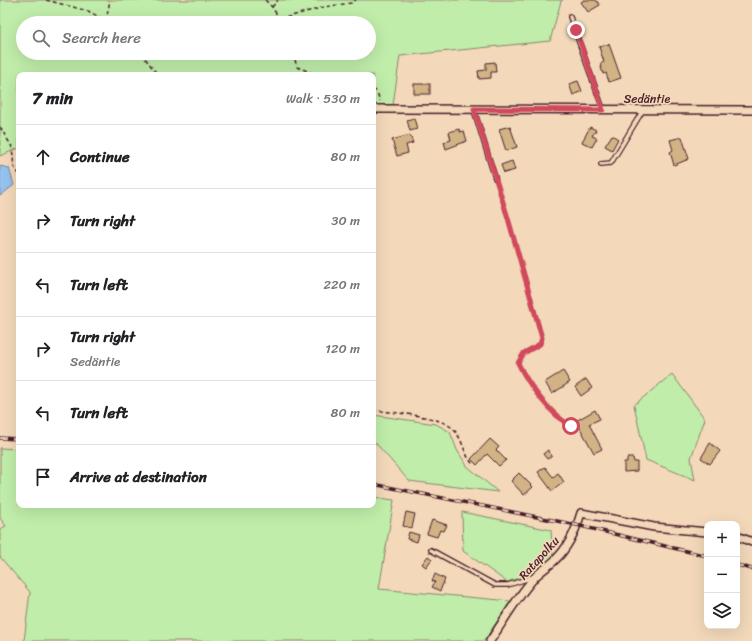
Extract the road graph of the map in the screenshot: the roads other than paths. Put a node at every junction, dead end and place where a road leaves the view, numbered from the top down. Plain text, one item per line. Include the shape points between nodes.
1 (570, 17) dead end
2 (376, 109) edge
3 (474, 109) junction
4 (603, 110) junction
5 (643, 110) junction
6 (752, 110) edge
7 (602, 164) dead end
8 (495, 178) road end
9 (704, 532) edge
10 (740, 537) edge
11 (752, 542) edge
12 (430, 550) dead end
13 (536, 576) junction
14 (490, 641) edge

1 - 4 lane
2 - 3 street, Sedäntie
3 - 4 street, Sedäntie
3 - 8 lane
4 - 5 street, Sedäntie
5 - 6 street, Sedäntie
5 - 7 lane via 611,163
9 - 13 street, Ratapolku via 654,527 581,513 566,546 556,559
10 - 11 street
12 - 13 lane via 495,585 508,585
13 - 14 street, Ratapolku

